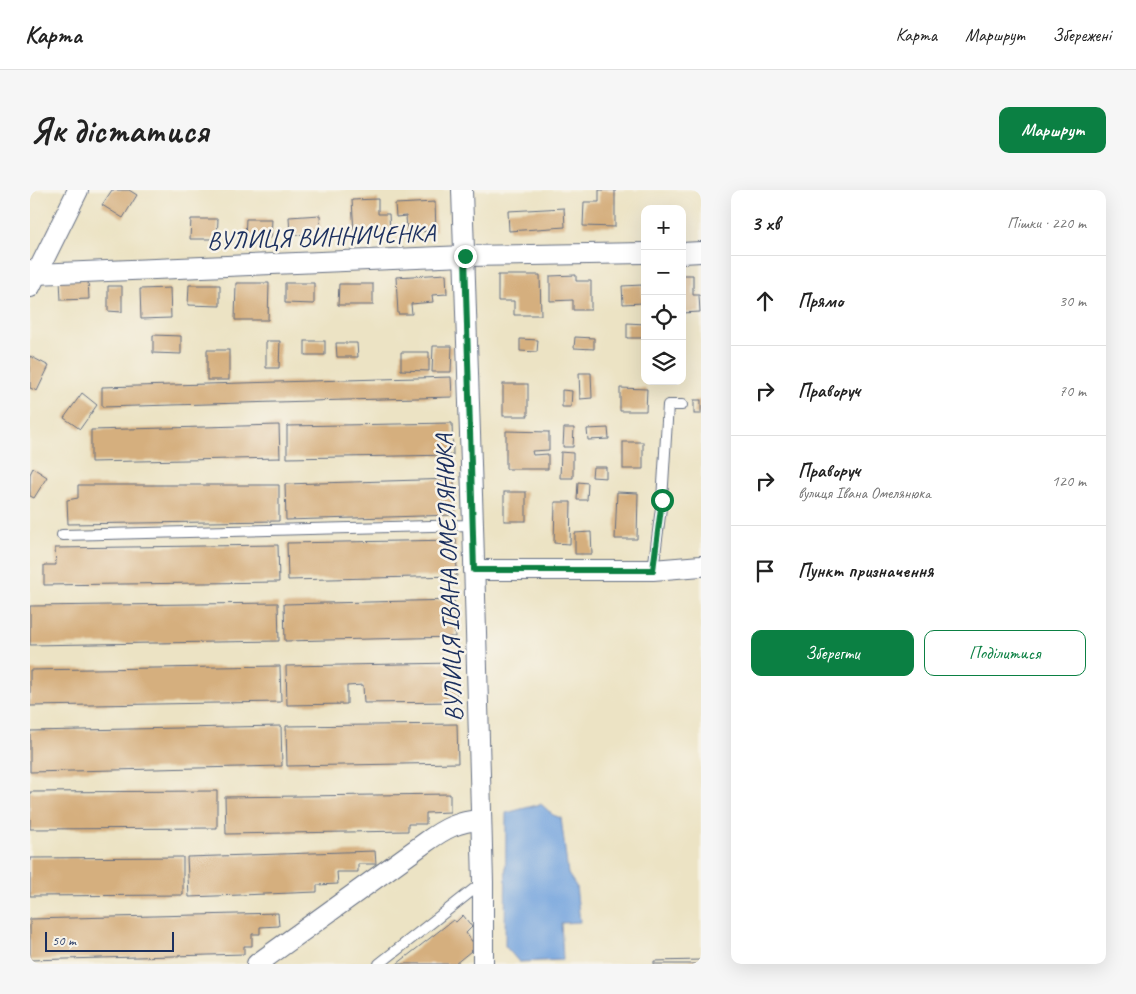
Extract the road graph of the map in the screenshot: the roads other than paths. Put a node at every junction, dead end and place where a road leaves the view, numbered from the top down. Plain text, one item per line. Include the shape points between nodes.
1 (78, 190) edge
2 (462, 190) edge
3 (701, 252) edge
4 (641, 253) edge
5 (686, 253) edge
6 (465, 256) junction
7 (32, 277) edge
8 (682, 405) dead end
9 (473, 525) junction
10 (62, 535) dead end
11 (701, 566) edge
12 (474, 570) junction
13 (653, 570) junction
14 (481, 820) junction
15 (483, 882) junction
16 (257, 964) edge
17 (378, 964) edge
18 (484, 964) edge

1 - 7 street
2 - 6 street, ВУЛИЦЯ ІВАНА ОМЕЛЯНЮКА
3 - 5 street
4 - 6 street, ВУЛИЦЯ ВИННИЧЕНКА
6 - 7 street, ВУЛИЦЯ ВИННИЧЕНКА
6 - 9 street, ВУЛИЦЯ ІВАНА ОМЕЛЯНЮКА
8 - 13 lane via 668,405 662,500
9 - 10 lane
9 - 12 street, ВУЛИЦЯ ІВАНА ОМЕЛЯНЮКА
11 - 13 street
12 - 13 street
12 - 14 street, ВУЛИЦЯ ІВАНА ОМЕЛЯНЮКА
14 - 15 street, ВУЛИЦЯ ІВАНА ОМЕЛЯНЮКА
14 - 16 street via 445,829
15 - 17 lane
15 - 18 street, ВУЛИЦЯ ІВАНА ОМЕЛЯНЮКА

